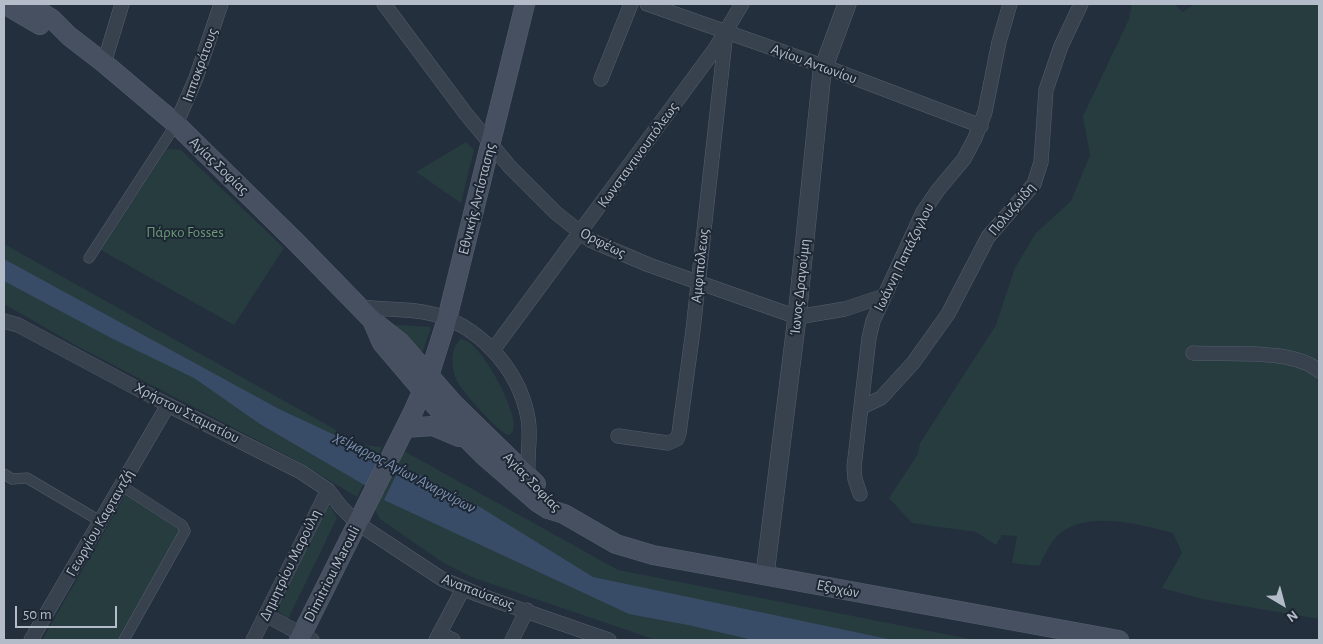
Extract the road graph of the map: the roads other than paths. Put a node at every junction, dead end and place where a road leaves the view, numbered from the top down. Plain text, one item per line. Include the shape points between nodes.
1 (4, 4) edge
2 (122, 4) edge
3 (221, 4) edge
4 (384, 4) edge
5 (525, 4) edge
6 (631, 4) edge
7 (647, 4) edge
8 (742, 4) edge
9 (847, 4) edge
10 (1010, 4) edge
11 (1081, 4) edge
12 (29, 12) edge
13 (4, 22) edge
14 (726, 32) junction
15 (104, 62) junction
16 (823, 66) junction
17 (698, 72) junction
18 (720, 78) junction
19 (601, 79) dead end
20 (176, 124) junction
21 (981, 126) junction
22 (491, 145) junction
23 (581, 233) junction
24 (89, 258) dead end
25 (698, 281) junction
26 (884, 296) junction
27 (366, 313) junction
28 (797, 317) junction
29 (4, 320) edge
30 (447, 320) junction
31 (493, 350) junction
32 (1193, 353) dead end
33 (1319, 371) edge
34 (426, 384) junction
35 (168, 405) junction
36 (862, 408) junction
37 (405, 428) junction
38 (618, 436) dead end
39 (468, 442) junction
40 (530, 442) junction
41 (505, 454) junction
42 (4, 474) edge
43 (528, 477) junction
44 (122, 486) junction
45 (328, 490) junction
46 (860, 494) dead end
47 (537, 502) junction
48 (564, 514) junction
49 (361, 516) junction
50 (100, 522) junction
51 (766, 574) junction
52 (462, 589) junction
53 (527, 610) junction
54 (266, 615) junction
55 (438, 637) edge
56 (304, 638) edge
57 (31, 640) edge
58 (124, 640) edge
59 (253, 640) edge
60 (453, 640) edge
61 (512, 640) edge
62 (609, 640) edge
63 (1119, 640) edge

1 - 12 main road, Αγίας Σοφίας
2 - 15 street
3 - 20 street, Ιπποκράτους via 196,78
4 - 22 street, Ορφέως
5 - 22 main road, Εθνικής Αντίστασης
6 - 19 street
7 - 14 street, Αγίου Αντωνίου
8 - 14 street, Κωνσταντινουπόλεως
9 - 16 street, Ίωνος Δραγούμη
10 - 21 street, Ιωάννη Παπάζογλου
11 - 36 street, Πολυζωίδη via 1061,46 1046,90 1041,162 1034,184 988,237 948,314 913,363 886,394
12 - 13 main road
12 - 15 main road, Αγίας Σοφίας via 52,19
14 - 16 street, Αγίου Αντωνίου
14 - 17 street, Κωνσταντινουπόλεως
14 - 18 street, Αμφιπόλεως
15 - 20 main road, Αγίας Σοφίας
16 - 21 street, Αγίου Αντωνίου
16 - 28 street, Ίωνος Δραγούμη
17 - 18 street
17 - 23 street, Κωνσταντινουπόλεως
18 - 25 street, Αμφιπόλεως
20 - 24 street
20 - 27 main road, Αγίας Σοφίας
21 - 26 street, Ιωάννη Παπάζογλου via 964,159 923,212
22 - 23 street, Ορφέως via 535,193
22 - 30 main road, Εθνικής Αντίστασης
23 - 25 street, Ορφέως via 614,251
23 - 31 street, Κωνσταντινουπόλεως
25 - 28 street, Ορφέως
25 - 38 street, Αμφιπόλεως via 677,440 668,444
26 - 28 street, Ορφέως via 845,309
26 - 36 street, Ιωάννη Παπάζογλου via 870,332
27 - 30 street via 422,312
27 - 34 main road, Αγίας Σοφίας via 400,342
28 - 51 street, Ίωνος Δραγούμη
29 - 35 street, Χρήστου Σταματίου
30 - 31 street via 472,333
30 - 34 main road, Εθνικής Αντίστασης
31 - 40 street via 510,371 522,399
32 - 33 street via 1282,357 1305,361
34 - 37 main road
34 - 39 main road, Αγίας Σοφίας
34 - 41 main road, Αγίας Σοφίας
35 - 44 street, Γεωργίου Καφταντζή
35 - 45 street, Χρήστου Σταματίου via 295,468
36 - 46 street, Ιωάννη Παπάζογλου via 854,467
37 - 39 main road via 433,426
37 - 49 main road, Dimitriou Marouli
39 - 47 main road, Αγίας Σοφίας
40 - 41 street
40 - 43 street
41 - 43 main road, Αγίας Σοφίας
42 - 50 street via 12,479 27,478
43 - 47 street
43 - 48 main road, Αγίας Σοφίας
44 - 50 street, Γεωργίου Καφταντζή
44 - 58 street via 185,530
45 - 49 street, Χρήστου Σταματίου via 341,508
45 - 54 street, Δημητρίου Μαρούλη
47 - 48 main road, Αγίας Σοφίας
48 - 51 main road, Εξοχών via 632,550
49 - 52 street, Αναπαύσεως via 424,568
49 - 56 main road, Dimitriou Marouli
50 - 57 street, Γεωργίου Καφταντζή
51 - 63 main road, Εξοχών
52 - 53 street, Αναπαύσεως
52 - 55 street
53 - 61 street
53 - 62 street, Αναπαύσεως
54 - 56 street
54 - 59 street, Δημητρίου Μαρούλη
55 - 60 street

